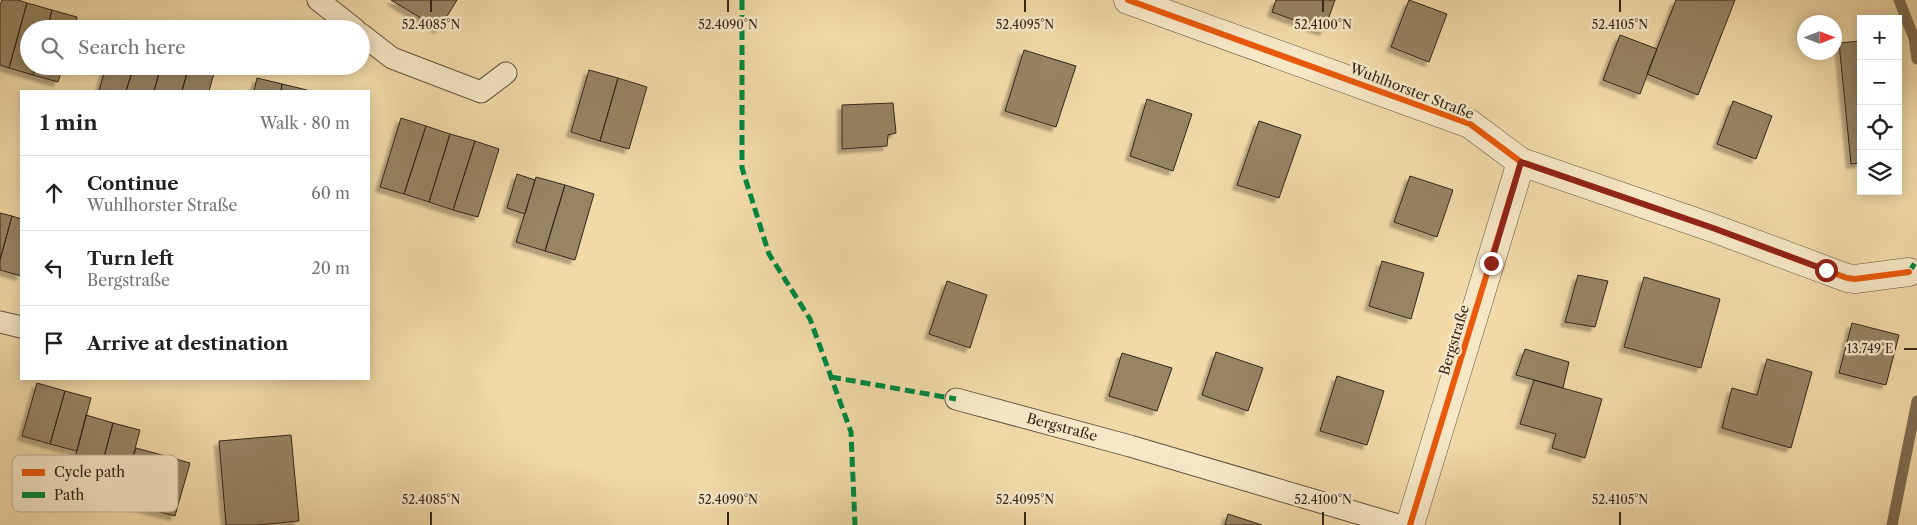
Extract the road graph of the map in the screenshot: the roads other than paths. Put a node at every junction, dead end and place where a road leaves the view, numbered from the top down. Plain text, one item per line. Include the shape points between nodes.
1 (318, 0) edge
2 (1128, 0) edge
3 (344, 20) edge
4 (370, 41) edge
5 (506, 72) dead end
6 (1521, 162) junction
7 (1909, 272) dead end
8 (0, 322) edge
9 (20, 327) edge
10 (956, 398) dead end
11 (1398, 525) edge
12 (1410, 525) edge

1 - 3 lane
2 - 6 street, Wuhlhorster Straße via 1470,124
4 - 5 lane via 392,58 481,92
6 - 7 street, Wuhlhorster Straße via 1847,278
6 - 12 street, Bergstraße
8 - 9 lane
10 - 11 lane, Bergstraße

